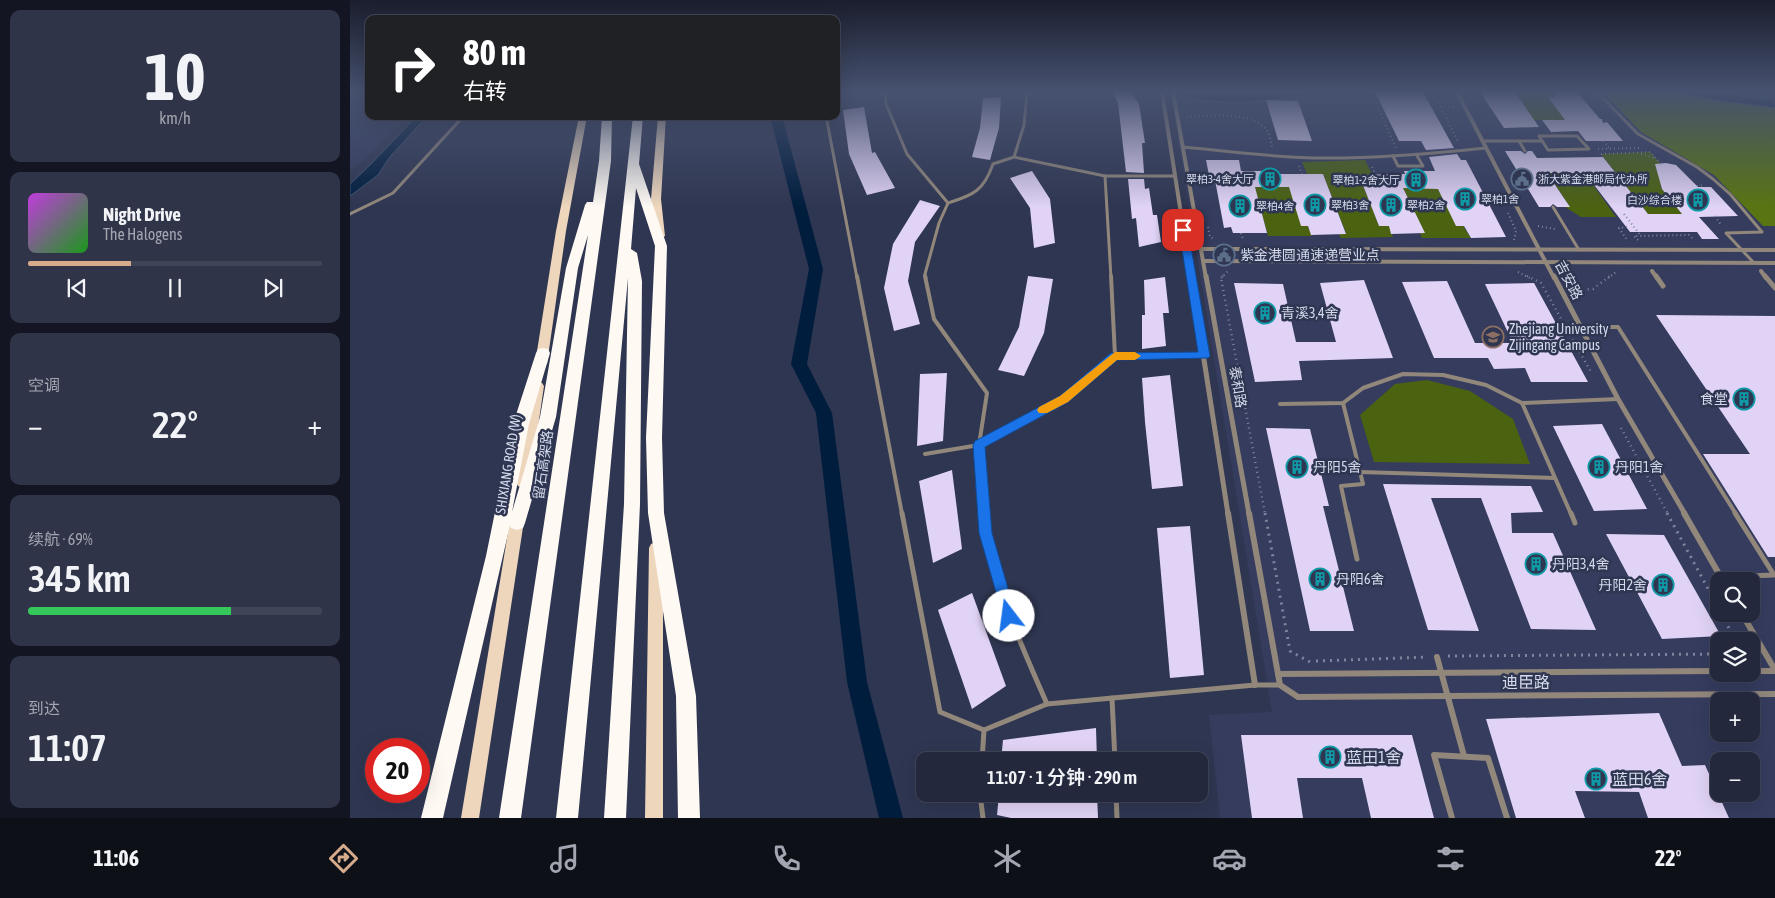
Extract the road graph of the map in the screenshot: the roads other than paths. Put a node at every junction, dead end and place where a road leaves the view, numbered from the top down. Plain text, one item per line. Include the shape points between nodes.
1 (448, 130) edge
2 (580, 130) edge
3 (606, 130) edge
4 (636, 130) edge
5 (661, 130) edge
6 (829, 130) edge
7 (897, 130) edge
8 (1023, 130) edge
9 (1167, 130) edge
10 (1180, 130) edge
11 (1476, 130) edge
12 (1634, 130) edge
13 (1482, 141) junction
14 (1519, 141) junction
15 (1541, 141) junction
16 (1183, 147) junction
17 (1486, 148) junction
18 (1525, 151) dead end
19 (1416, 154) junction
20 (1393, 156) junction
21 (1014, 157) junction
22 (632, 159) junction
23 (605, 161) junction
24 (1106, 176) junction
25 (1174, 176) junction
26 (948, 203) junction
27 (1553, 207) dead end
28 (350, 214) edge
29 (627, 228) junction
30 (661, 246) junction
31 (1200, 249) junction
32 (1539, 250) junction
33 (1579, 250) junction
34 (1742, 250) junction
35 (1775, 250) edge
36 (1203, 261) junction
37 (1546, 262) junction
38 (1754, 263) junction
39 (1775, 263) edge
40 (1652, 271) dead end
41 (1761, 272) dead end
42 (1663, 286) dead end
43 (1775, 288) edge
44 (1581, 327) junction
45 (543, 353) junction
46 (1115, 356) junction
47 (1204, 356) junction
48 (1618, 399) junction
49 (1343, 402) junction
50 (1522, 403) junction
51 (1280, 404) dead end
52 (979, 445) junction
53 (925, 454) dead end
54 (1360, 472) junction
55 (1555, 478) junction
56 (656, 512) junction
57 (1575, 522) dead end
58 (517, 523) junction
59 (1358, 559) dead end
60 (1718, 572) edge
61 (1760, 576) edge
62 (1747, 622) edge
63 (1437, 657) road end
64 (1775, 670) edge
65 (1710, 671) edge
66 (1760, 671) edge
67 (1442, 673) junction
68 (1278, 674) junction
69 (1255, 685) junction
70 (1280, 685) junction
71 (1775, 694) edge
72 (1448, 696) junction
73 (1112, 698) junction
74 (1047, 704) junction
75 (984, 730) junction
76 (983, 752) edge
77 (1115, 752) edge
78 (1464, 756) junction
79 (981, 802) edge
80 (1116, 802) edge
81 (432, 818) edge
82 (470, 818) edge
83 (510, 818) edge
84 (567, 818) edge
85 (615, 818) edge
86 (654, 818) edge
87 (689, 818) edge
88 (983, 818) edge
89 (1117, 818) edge
90 (1452, 818) edge
91 (1507, 818) edge

1 - 28 lane via 393,193
2 - 45 main road, SHIXIANG ROAD (W)
3 - 23 highway, 留石高架路
4 - 22 highway
5 - 30 main road via 656,199
6 - 75 lane via 940,712
7 - 26 lane via 907,154
8 - 21 lane
9 - 25 street, 泰和路
10 - 16 street, 泰和路
11 - 13 street, 吉安路
12 - 34 lane via 1697,167 1730,194 1762,232 1726,233
13 - 14 lane
13 - 17 street, 吉安路
14 - 15 lane
14 - 18 lane
15 - 15 lane via 1548,150 1588,149 1577,136 1539,136
16 - 20 lane via 1332,158
16 - 31 street, 泰和路
17 - 19 lane
17 - 32 street, 吉安路
19 - 20 lane
19 - 20 lane via 1423,166 1398,166
21 - 24 lane
21 - 26 lane via 993,164 989,178 975,195
22 - 29 highway
22 - 30 highway
23 - 58 highway via 572,268 548,417
23 - 83 highway, 留石高架路
24 - 25 lane
24 - 46 lane
25 - 47 street, 泰和路
26 - 52 lane via 925,274 934,319 987,393
27 - 33 lane
29 - 84 highway
29 - 85 highway via 635,282 632,504
30 - 56 highway via 654,438
31 - 32 street
31 - 36 street, 泰和路
32 - 33 street
32 - 37 street, 吉安路
33 - 34 street
34 - 35 street
34 - 38 lane
36 - 37 street
36 - 68 street, 泰和路
37 - 38 street
37 - 44 street, 吉安路
38 - 39 street
40 - 42 street
41 - 43 street
44 - 48 street, 吉安路
44 - 61 lane via 1618,327 1774,575
45 - 58 main road, SHIXIANG ROAD (W)
45 - 81 highway via 521,424 495,556
46 - 47 lane
46 - 52 lane via 1064,399
47 - 69 street, 泰和路
48 - 50 lane
48 - 60 street, 吉安路
49 - 50 lane via 1363,388 1403,374 1443,375 1486,385
49 - 51 lane
49 - 54 lane
50 - 55 lane
52 - 53 lane
52 - 74 lane via 986,533 1009,616
54 - 55 lane
54 - 59 lane via 1363,484 1341,486
55 - 57 lane
56 - 86 main road
56 - 87 highway via 686,696
58 - 82 main road, SHIXIANG ROAD (W)
62 - 64 street
63 - 67 street
64 - 66 street
65 - 67 street, 迪臣路
67 - 68 street, 迪臣路
67 - 72 street
68 - 70 street, 泰和路
69 - 70 lane
69 - 73 lane
70 - 72 street, 迪臣路 via 1298,697
71 - 72 street, 迪臣路
72 - 78 street
73 - 74 lane
73 - 77 lane
74 - 75 lane
75 - 76 lane
78 - 90 street via 1434,755
78 - 91 street via 1488,758
79 - 88 lane
80 - 89 lane

